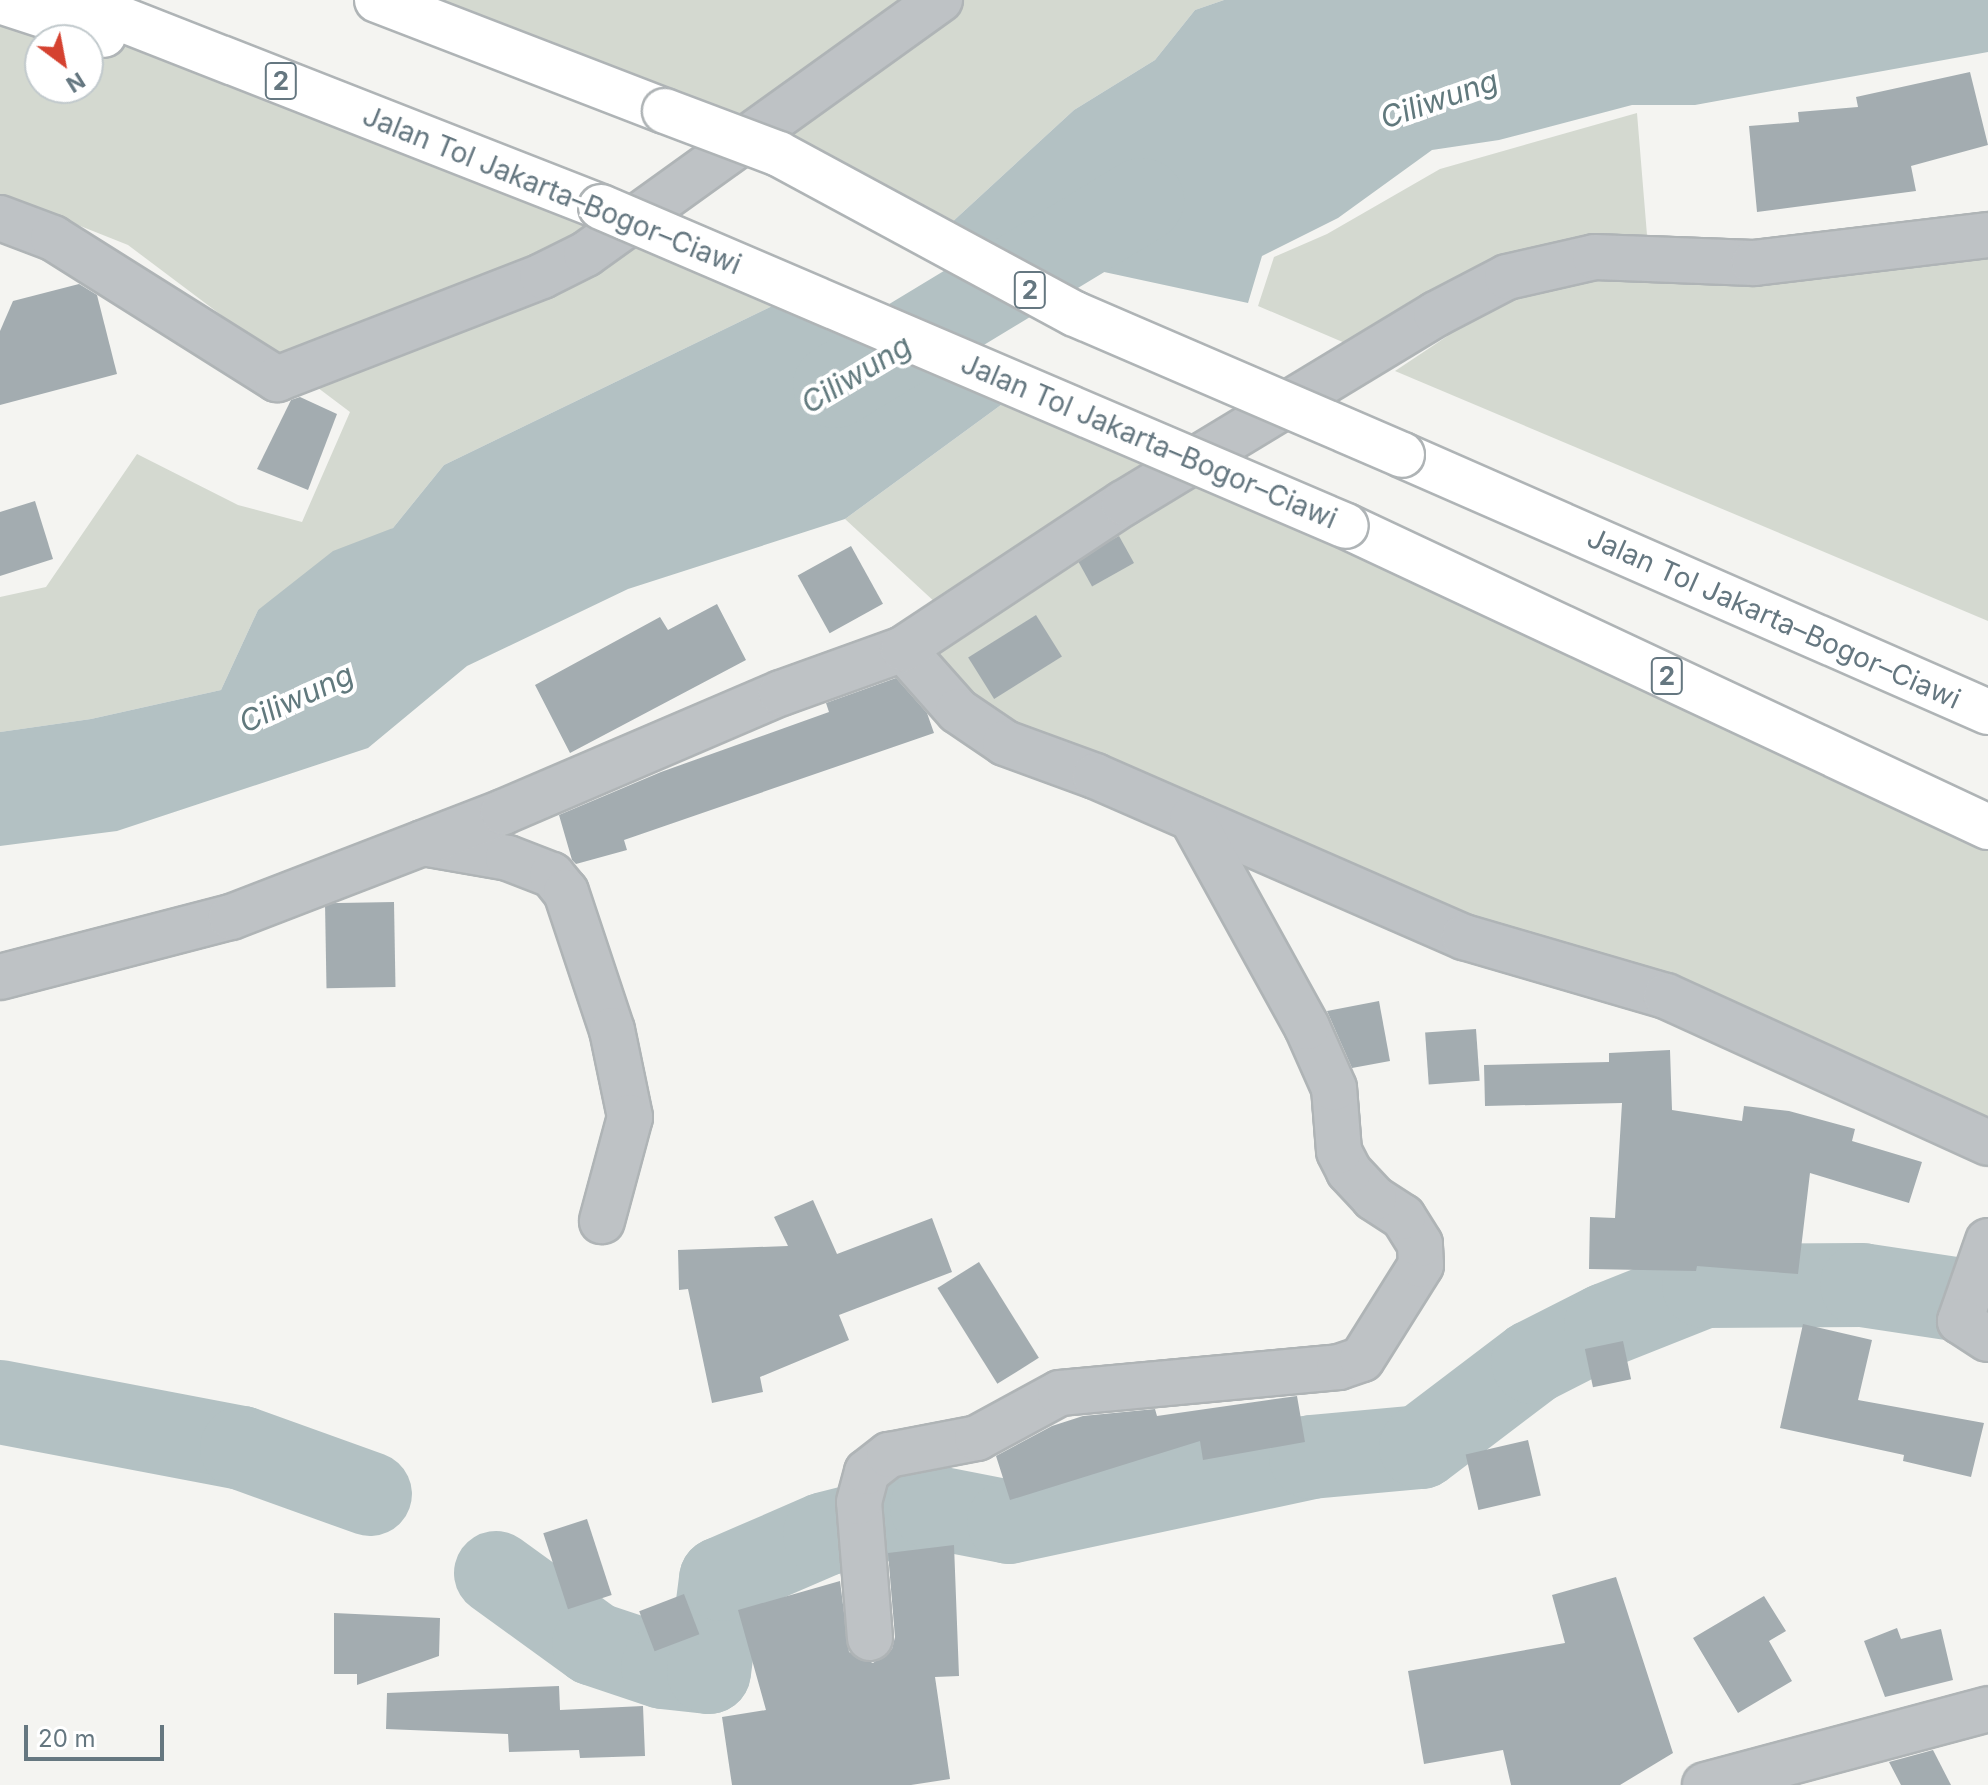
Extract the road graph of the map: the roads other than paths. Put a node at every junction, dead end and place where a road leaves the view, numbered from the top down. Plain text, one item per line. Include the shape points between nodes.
1 (73, 0) edge
2 (377, 0) edge
3 (940, 0) edge
4 (0, 1) edge
5 (189, 46) junction
6 (0, 218) edge
7 (1988, 235) edge
8 (903, 649) junction
9 (1988, 712) edge
10 (1192, 819) junction
11 (1988, 827) edge
12 (423, 843) junction
13 (0, 977) edge
14 (1988, 1143) edge
15 (602, 1221) dead end
16 (1985, 1251) edge
17 (1974, 1330) edge
18 (870, 1638) dead end
19 (1988, 1709) edge
20 (1705, 1785) edge

1 - 5 highway, Jalan Tol Jakarta–Bogor–Ciawi / 2
2 - 9 highway, Jalan Tol Jakarta–Bogor–Ciawi / 2, bridge via 779,154 1075,314
3 - 6 street via 586,254 528,282 277,379 53,238
4 - 5 highway via 126,41
5 - 11 highway, Jalan Tol Jakarta–Bogor–Ciawi / 2, bridge via 601,207 1346,526
7 - 8 street via 1754,263 1595,257 1507,277 1436,314 1147,489
8 - 10 street via 958,711 1005,743
8 - 12 street via 781,693
10 - 14 street via 1464,937 1666,996
10 - 18 street via 1307,1027 1334,1088 1339,1151 1349,1171 1374,1198 1403,1217 1420,1244 1421,1265 1362,1359 1339,1367 1060,1393 977,1438 889,1455 867,1472 859,1502
12 - 13 street via 231,917
12 - 15 street via 508,858 552,875 566,892 612,1030 630,1117
16 - 17 street
19 - 20 street

